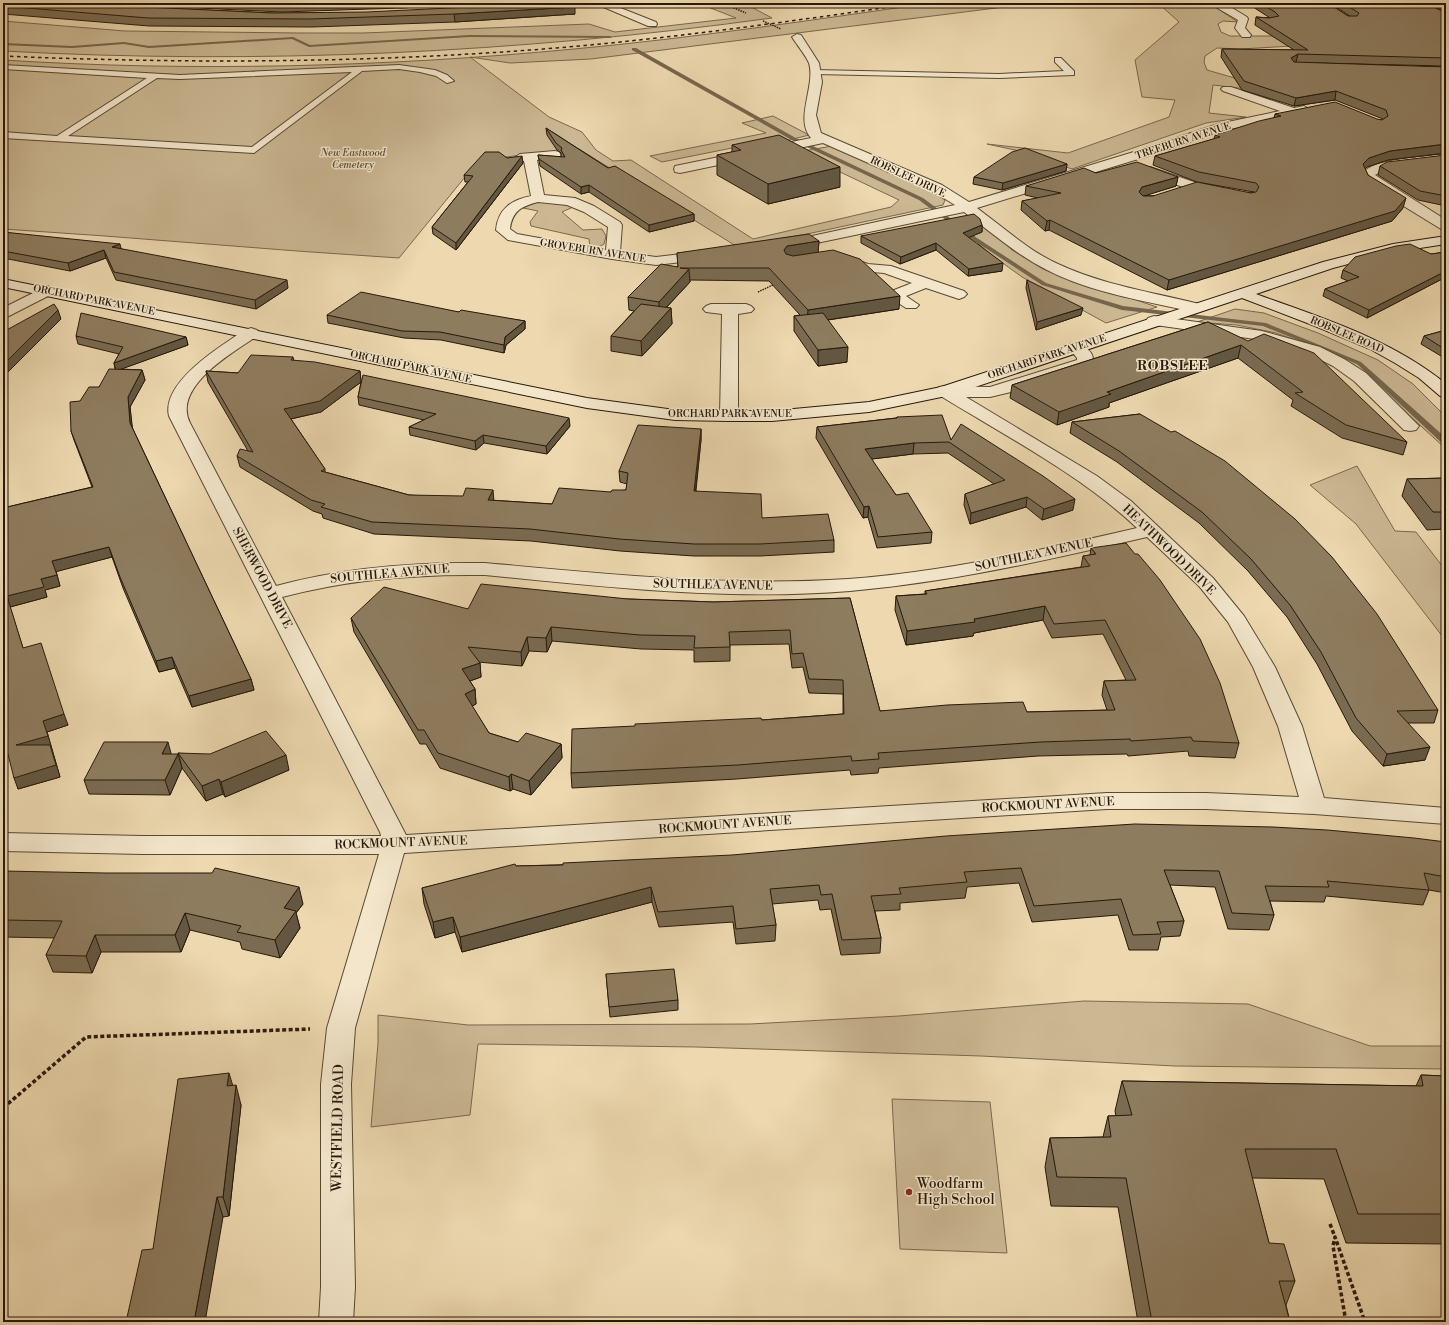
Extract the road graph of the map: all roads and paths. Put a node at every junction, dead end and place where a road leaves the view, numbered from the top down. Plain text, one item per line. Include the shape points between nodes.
1 (599, 3) edge
2 (722, 3) edge
3 (1218, 3) edge
4 (185, 8) edge
5 (154, 12) edge
6 (747, 13) dead end
7 (761, 20) dead end
8 (652, 24) dead end
9 (1246, 35) dead end
10 (797, 36) joint
11 (1058, 60) dead end
12 (3, 67) edge
13 (360, 69) junction
14 (815, 72) junction
15 (155, 76) junction
16 (450, 81) dead end
17 (1228, 89) dead end
18 (1314, 108) edge
19 (1293, 112) junction
20 (3, 135) edge
21 (59, 138) junction
22 (824, 139) junction
23 (555, 155) edge
24 (530, 158) junction
25 (1446, 158) edge
26 (507, 159) edge
27 (1121, 160) junction
28 (680, 170) dead end
29 (1194, 186) junction
30 (1173, 193) edge
31 (1233, 194) edge
32 (538, 198) junction
33 (967, 207) junction
34 (1446, 226) edge
35 (812, 240) junction
36 (1446, 240) edge
37 (776, 245) edge
38 (717, 254) edge
39 (612, 256) junction
40 (3, 282) edge
41 (780, 282) edge
42 (925, 283) junction
43 (47, 291) junction
44 (1240, 293) junction
45 (959, 294) dead end
46 (910, 305) dead end
47 (711, 309) dead end
48 (738, 309) junction
49 (1189, 309) junction
50 (3, 314) edge
51 (1160, 319) junction
52 (251, 333) junction
53 (945, 390) junction
54 (1446, 392) edge
55 (729, 416) junction
56 (1410, 426) dead end
57 (1152, 530) junction
58 (271, 594) junction
59 (1314, 806) junction
60 (1446, 816) edge
61 (3, 842) edge
62 (394, 845) junction
63 (341, 1028) junction
64 (3, 1108) edge
65 (1330, 1224) dead end
66 (1335, 1238) junction
67 (1446, 1318) edge
68 (336, 1322) edge
69 (1346, 1322) edge
70 (1364, 1322) edge
71 (1444, 1322) edge

1 - 8 street
2 - 6 path
3 - 9 street via 1248,21 1240,28
4 - 5 street
7 - 10 path
10 - 14 street, ROBSLEE DRIVE via 814,63
11 - 14 lane via 1071,73 999,76
12 - 15 lane
13 - 15 lane
13 - 16 lane via 422,69 441,74
13 - 21 lane via 254,150
14 - 22 street, ROBSLEE DRIVE via 816,82 810,115 815,136
15 - 21 lane
17 - 19 street
18 - 19 street, TREEBURN AVENUE
19 - 27 street, TREEBURN AVENUE via 1222,127
20 - 21 lane
22 - 28 street
22 - 33 street, ROBSLEE DRIVE via 937,188
23 - 24 street
24 - 26 street
24 - 32 street
25 - 34 street via 1381,167 1368,174 1371,180
27 - 29 street, TREEBURN AVENUE
27 - 33 street, TREEBURN AVENUE
29 - 30 street
29 - 31 street, TREEBURN AVENUE
32 - 39 street via 570,200 614,225
32 - 39 street, GROVEBURN AVENUE via 523,201 508,211 503,220 503,230 513,237
33 - 35 street
33 - 49 street, ROBSLEE DRIVE via 1017,245 1052,267 1105,287
35 - 37 street
35 - 42 street via 831,256 866,268 886,269
36 - 44 street, ORCHARD PARK AVENUE via 1393,248 1328,265
38 - 39 street, GROVEBURN AVENUE via 656,261
40 - 43 street, ORCHARD PARK AVENUE
41 - 48 path via 758,292 752,305
42 - 45 street
42 - 46 street via 894,295
43 - 50 street
43 - 52 street, ORCHARD PARK AVENUE
44 - 49 street, ORCHARD PARK AVENUE
44 - 54 street, ROBSLEE ROAD via 1347,333 1384,350 1413,367
47 - 48 street
48 - 55 street
49 - 51 street, ORCHARD PARK AVENUE
51 - 53 street, ORCHARD PARK AVENUE
51 - 56 street via 1266,336 1332,359 1359,377
52 - 55 street, ORCHARD PARK AVENUE via 587,403 675,415
52 - 58 street, SHERWOOD DRIVE via 196,374 179,396 177,410
53 - 55 street, ORCHARD PARK AVENUE via 869,407 772,416
53 - 57 street, HEATHWOOD DRIVE via 1090,480
57 - 58 street, SOUTHLEA AVENUE via 993,565 900,580 826,586 677,586 454,568 368,574 328,580
57 - 59 street, HEATHWOOD DRIVE via 1206,582 1237,620 1264,667 1290,726
58 - 62 street, SHERWOOD DRIVE via 393,832
59 - 60 street, ROCKMOUNT AVENUE
59 - 62 street, ROCKMOUNT AVENUE via 1206,801 1107,801
61 - 62 street, ROCKMOUNT AVENUE via 142,846
62 - 63 street, WESTFIELD ROAD
63 - 64 path via 86,1037
63 - 68 street, WESTFIELD ROAD via 336,1084
65 - 66 path
66 - 69 path via 1333,1246
66 - 70 path
67 - 71 path

